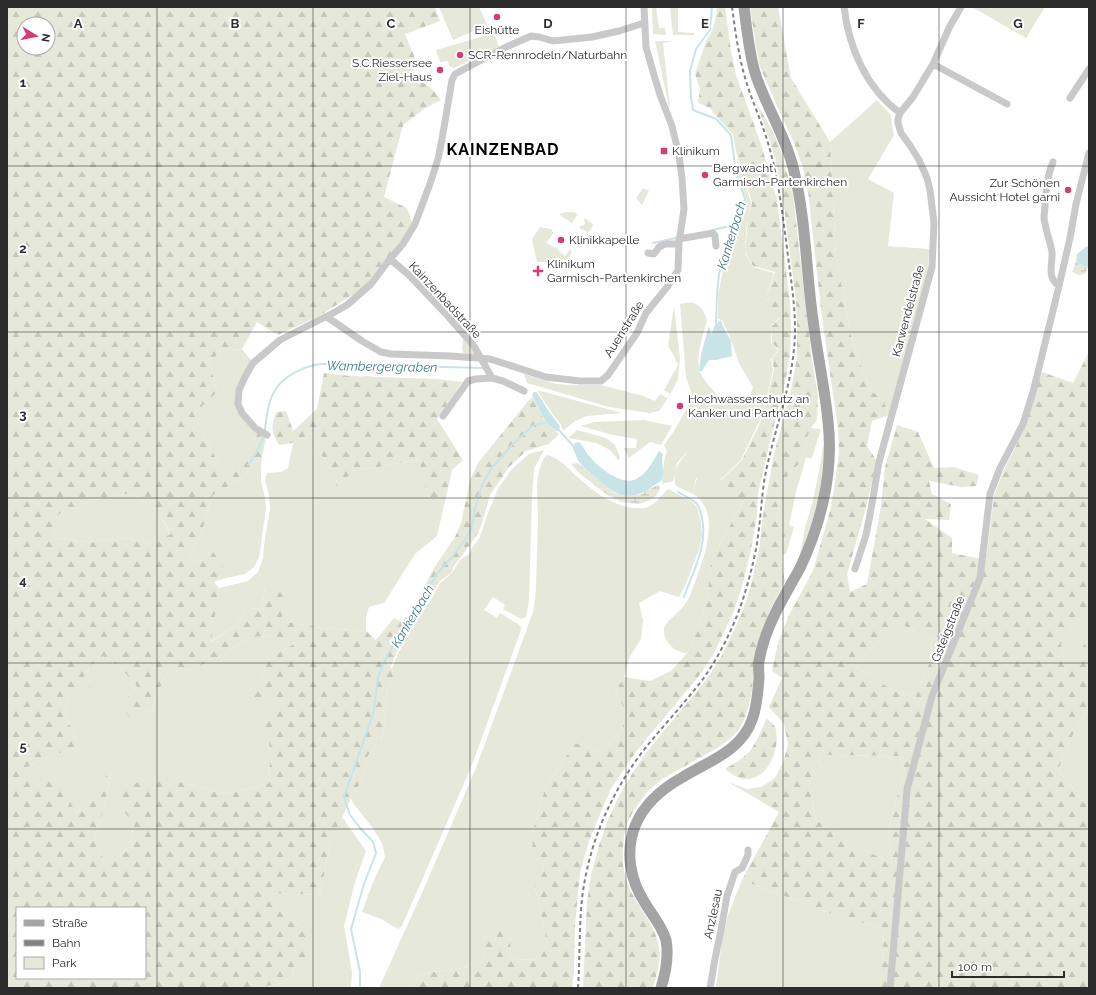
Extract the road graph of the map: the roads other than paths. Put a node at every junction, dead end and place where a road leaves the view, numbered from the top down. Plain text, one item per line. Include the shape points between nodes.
1 (644, 7) edge
2 (744, 7) edge
3 (844, 7) edge
4 (960, 7) edge
5 (644, 23) junction
6 (932, 64) junction
7 (1089, 69) edge
8 (1070, 98) dead end
9 (1007, 104) dead end
10 (900, 113) junction
11 (1089, 153) edge
12 (1053, 162) dead end
13 (679, 242) junction
14 (716, 246) dead end
15 (648, 253) dead end
16 (390, 259) junction
17 (1059, 286) junction
18 (327, 317) junction
19 (482, 361) junction
20 (490, 375) junction
21 (524, 391) dead end
22 (443, 416) dead end
23 (265, 434) dead end
24 (856, 569) dead end
25 (748, 850) dead end
26 (661, 988) edge
27 (710, 988) edge
28 (890, 988) edge

1 - 5 street, Auenstraße
2 - 26 main road via 756,76 788,150 799,194 813,320 828,421 829,458 823,501 814,535 765,639 759,662 756,706 746,732 725,754 667,786 653,798 635,825 630,850 632,878 666,940 666,966
3 - 10 street via 849,34 862,69 879,94
4 - 6 street
5 - 13 street, Auenstraße via 646,47 679,155 684,209
5 - 16 street via 586,38 553,41 531,36 455,74 438,159 431,181 415,224
6 - 9 street
6 - 10 street via 913,97
7 - 8 street
10 - 24 street, Karwendelstraße via 898,124 901,134 919,160 930,190 934,223 932,267 879,462
11 - 17 street, Gsteigstraße
12 - 17 street via 1049,171 1044,217 1052,250 1051,273 1054,282
13 - 14 street via 712,233
13 - 15 street via 659,247 654,254
13 - 19 street, Auenstraße via 678,270 646,313 630,344 601,381 546,377 490,359
16 - 18 street via 371,284 347,305
16 - 19 street, Kainzenbadstraße via 445,313 474,346
17 - 28 street, Gsteigstraße via 1023,424 1000,468 990,494 980,578 932,696 907,790
18 - 19 street, Kainzenbadstraße via 381,352
18 - 23 street via 280,340 253,363 245,376 239,390 238,404 255,428
19 - 20 street, Kainzenbadstraße
20 - 21 street
20 - 22 street via 468,381
25 - 27 street, Anzlesau via 742,868 735,872 727,896

